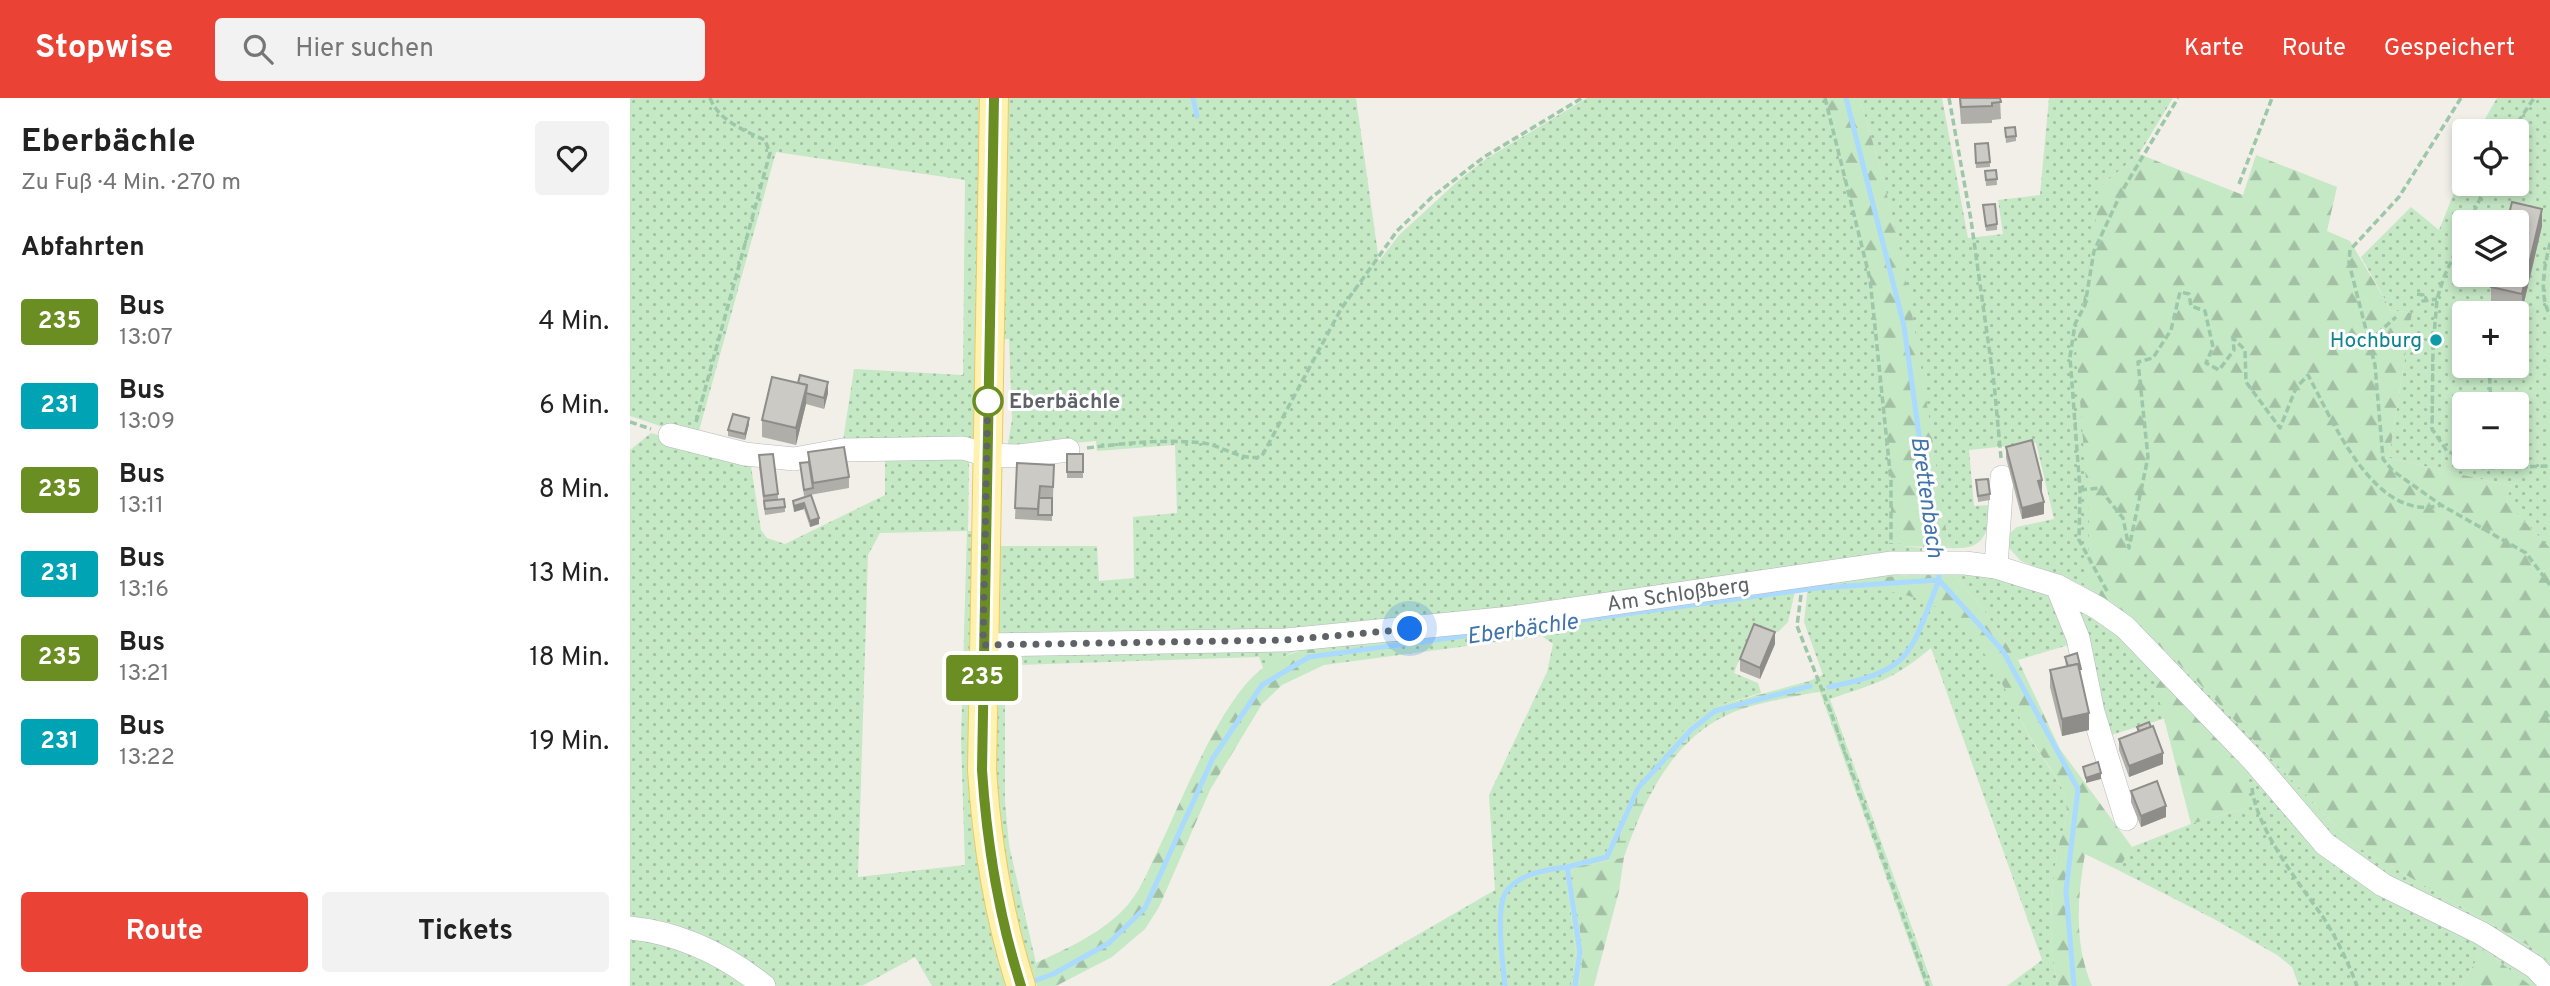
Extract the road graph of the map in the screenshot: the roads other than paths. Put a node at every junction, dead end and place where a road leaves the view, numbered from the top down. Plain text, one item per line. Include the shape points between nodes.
1 (994, 98) edge
2 (680, 438) road end
3 (1068, 450) road end
4 (987, 454) junction
5 (2003, 477) road end
6 (1996, 567) junction
7 (2057, 586) junction
8 (983, 645) junction
9 (2126, 818) dead end
10 (630, 928) edge
11 (1020, 983) edge
12 (2550, 983) edge
13 (764, 986) edge

1 - 4 main road
2 - 4 street via 774,458 843,450 963,448
3 - 4 street via 1019,456
4 - 8 main road
5 - 6 street
6 - 7 street, Am Schloßberg
6 - 8 street, Am Schloßberg via 1922,562 1511,618 1286,640
7 - 9 street via 2078,638 2092,712
7 - 12 street, Am Schloßberg via 2125,627 2258,766 2325,844 2383,885 2482,933 2535,967
8 - 11 main road via 986,832 996,900
10 - 13 street via 677,937 713,951

